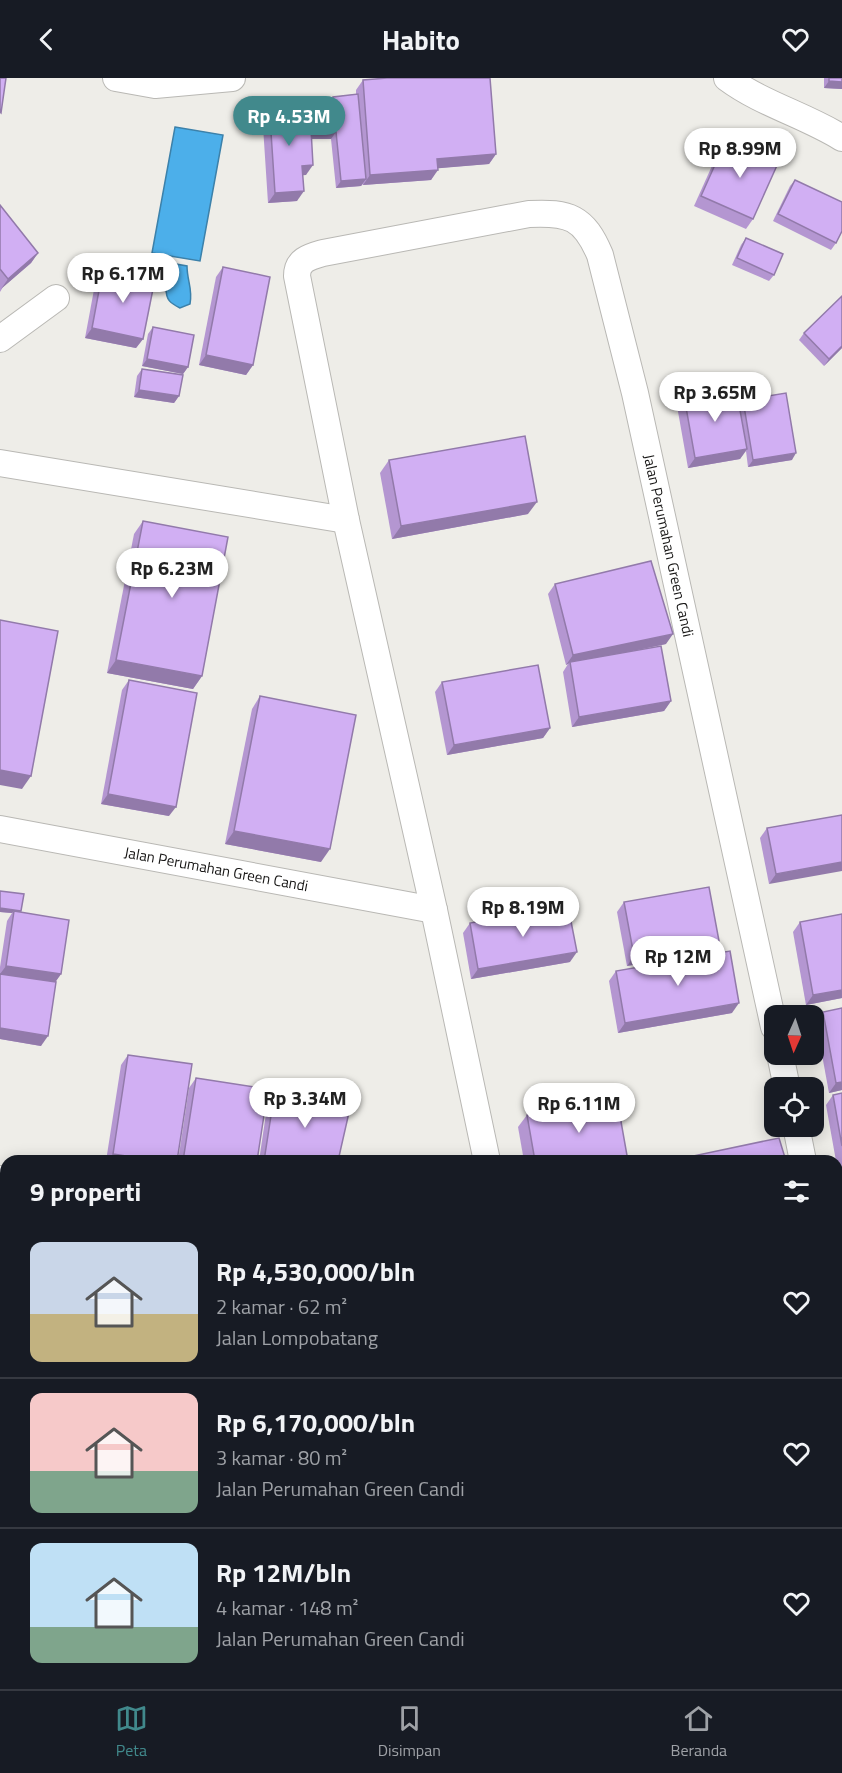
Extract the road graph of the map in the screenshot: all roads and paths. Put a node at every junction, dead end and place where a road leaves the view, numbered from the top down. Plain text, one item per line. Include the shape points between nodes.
1 (116, 78) edge
2 (232, 78) edge
3 (727, 78) edge
4 (155, 81) edge
5 (842, 138) edge
6 (56, 298) dead end
7 (0, 339) edge
8 (0, 463) edge
9 (346, 520) junction
10 (0, 829) edge
11 (434, 910) junction
12 (769, 1005) edge
13 (798, 1137) edge
14 (486, 1155) edge
15 (802, 1155) edge

1 - 4 street
2 - 4 street
3 - 5 street
6 - 7 street
8 - 9 street
9 - 11 street, Jalan Perumahan Green Candi
9 - 12 street, Jalan Perumahan Green Candi via 297,276 299,265 323,253 529,214 561,213 580,223 600,255 635,393
10 - 11 street, Jalan Perumahan Green Candi
11 - 14 street, Jalan Perumahan Green Candi
13 - 15 street

